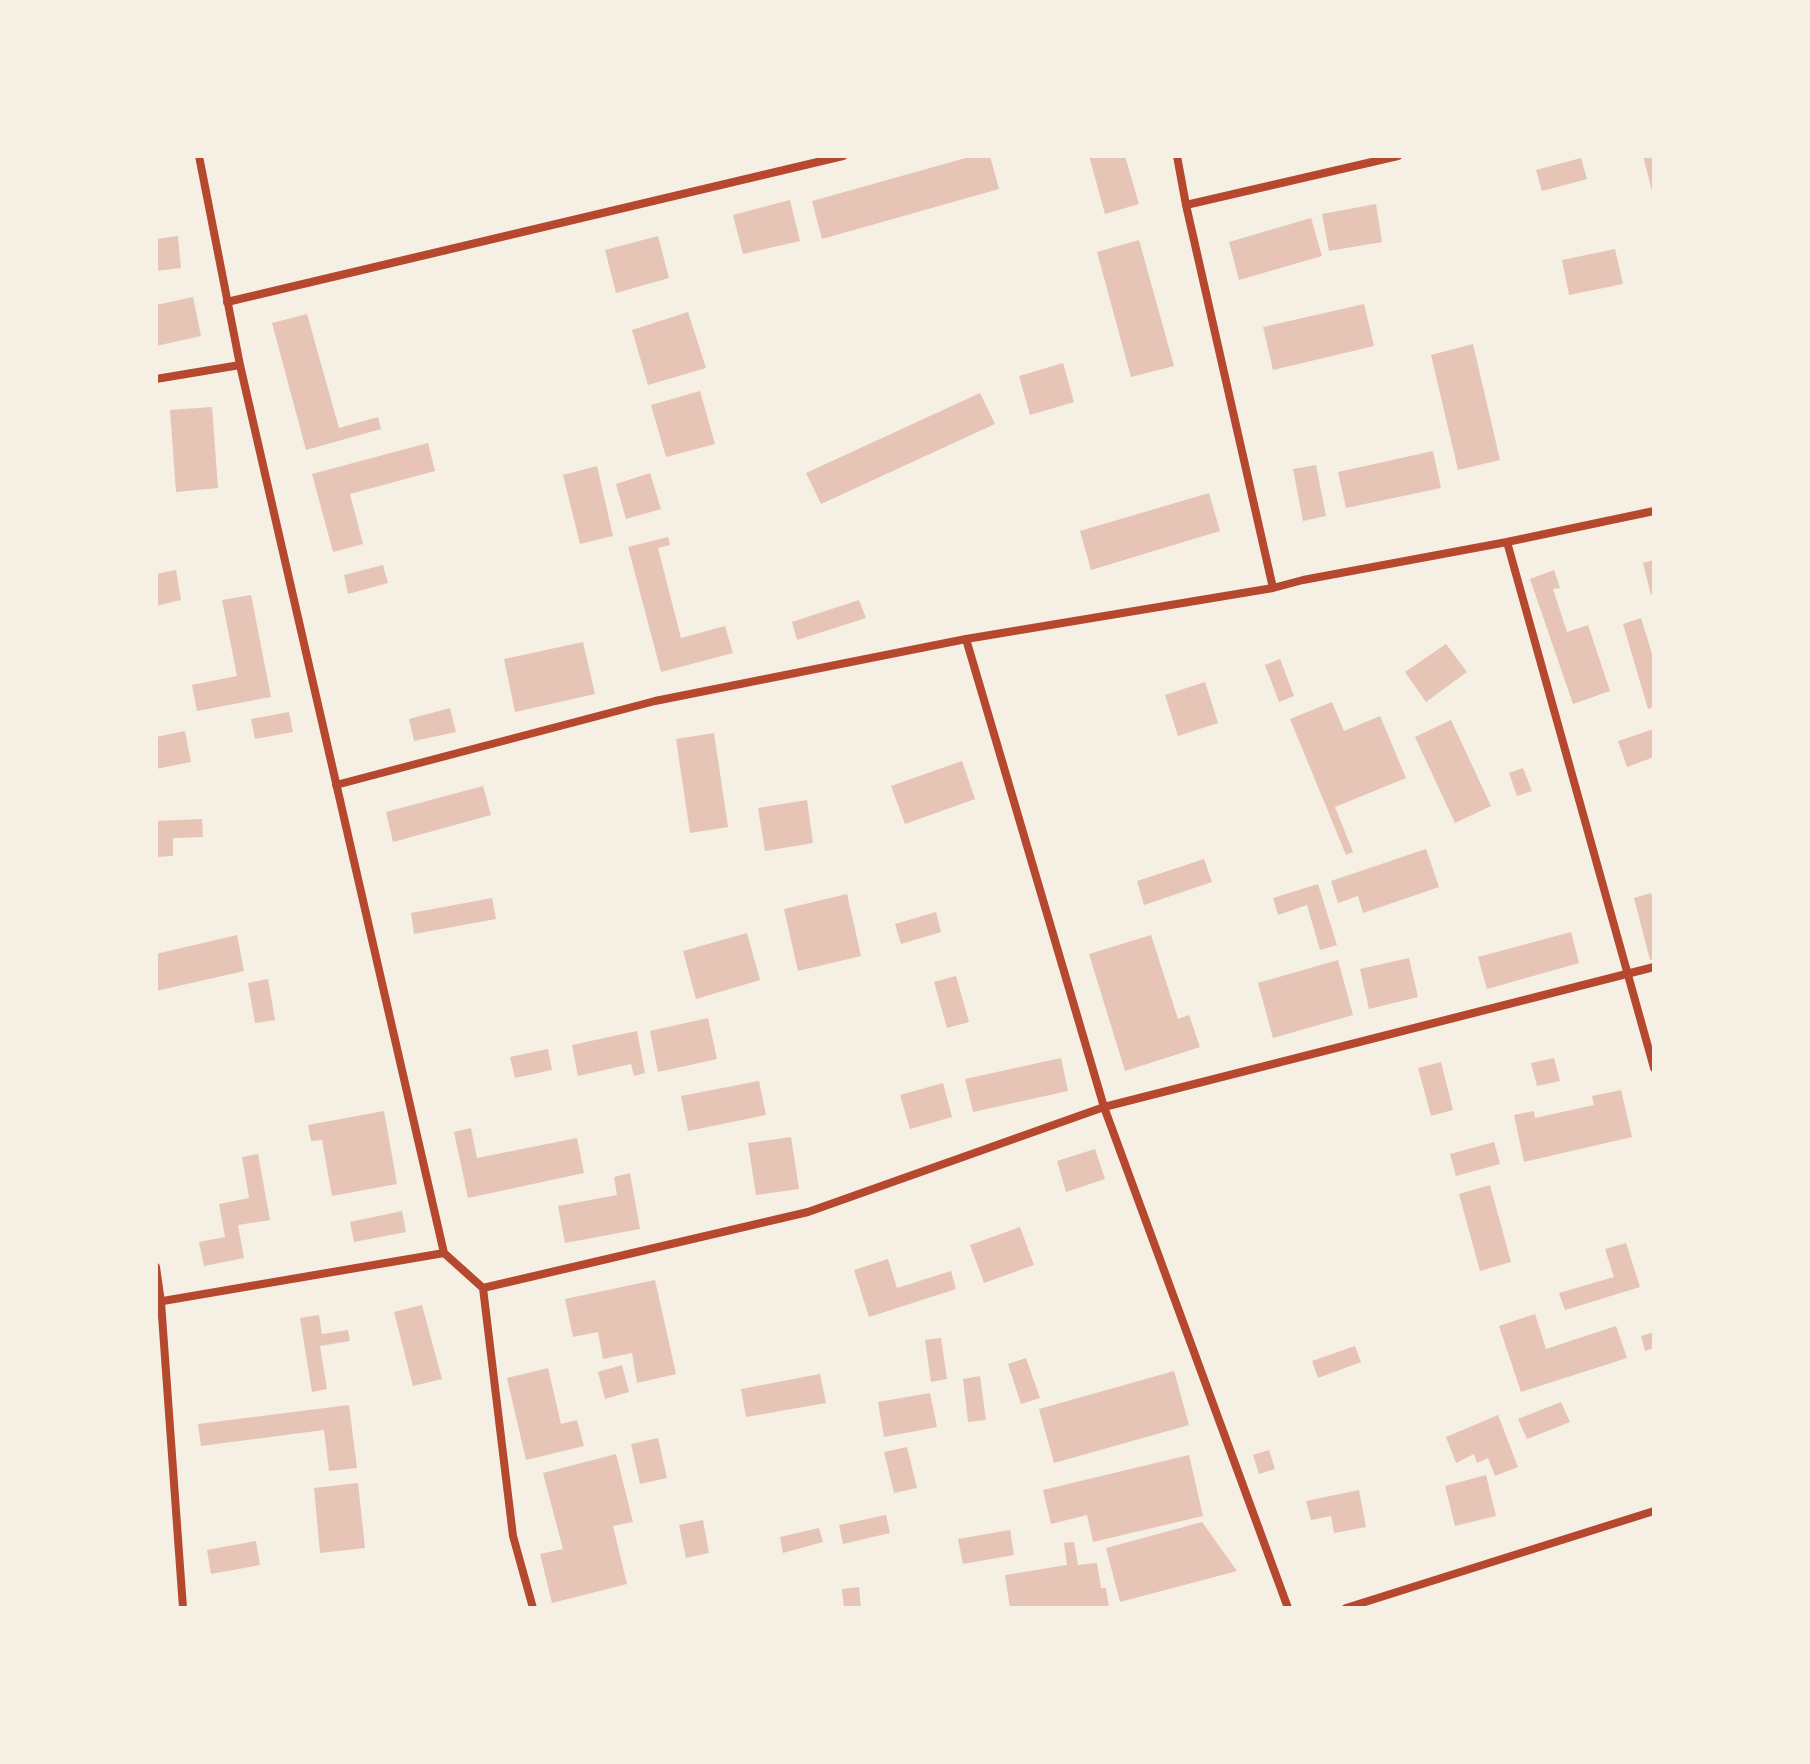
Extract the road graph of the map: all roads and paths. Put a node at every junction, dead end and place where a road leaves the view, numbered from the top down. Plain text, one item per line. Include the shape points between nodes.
1 (199, 156) edge
2 (843, 156) edge
3 (1177, 156) edge
4 (1398, 156) edge
5 (1186, 205) junction
6 (227, 302) junction
7 (240, 365) junction
8 (156, 379) edge
9 (1654, 511) edge
10 (1507, 542) junction
11 (1273, 588) junction
12 (966, 639) junction
13 (336, 785) junction
14 (1654, 967) edge
15 (1627, 973) junction
16 (1654, 1068) edge
17 (1104, 1107) junction
18 (444, 1253) junction
19 (156, 1267) edge
20 (483, 1288) junction
21 (159, 1302) edge
22 (1654, 1511) edge
23 (183, 1608) edge
24 (533, 1608) edge
25 (1288, 1608) edge
26 (1346, 1608) edge

1 - 6 street
2 - 6 street
3 - 5 street
4 - 5 street
5 - 11 street
6 - 7 street
7 - 8 street
7 - 13 street
9 - 10 street
10 - 11 street
10 - 15 street
11 - 12 street
12 - 13 street via 655,701
12 - 17 street
13 - 18 street
14 - 15 street
15 - 16 street
15 - 17 street
17 - 20 street via 808,1212
17 - 25 street
18 - 20 street
18 - 21 street
19 - 21 street
20 - 24 street via 513,1536
21 - 23 street
22 - 26 street

